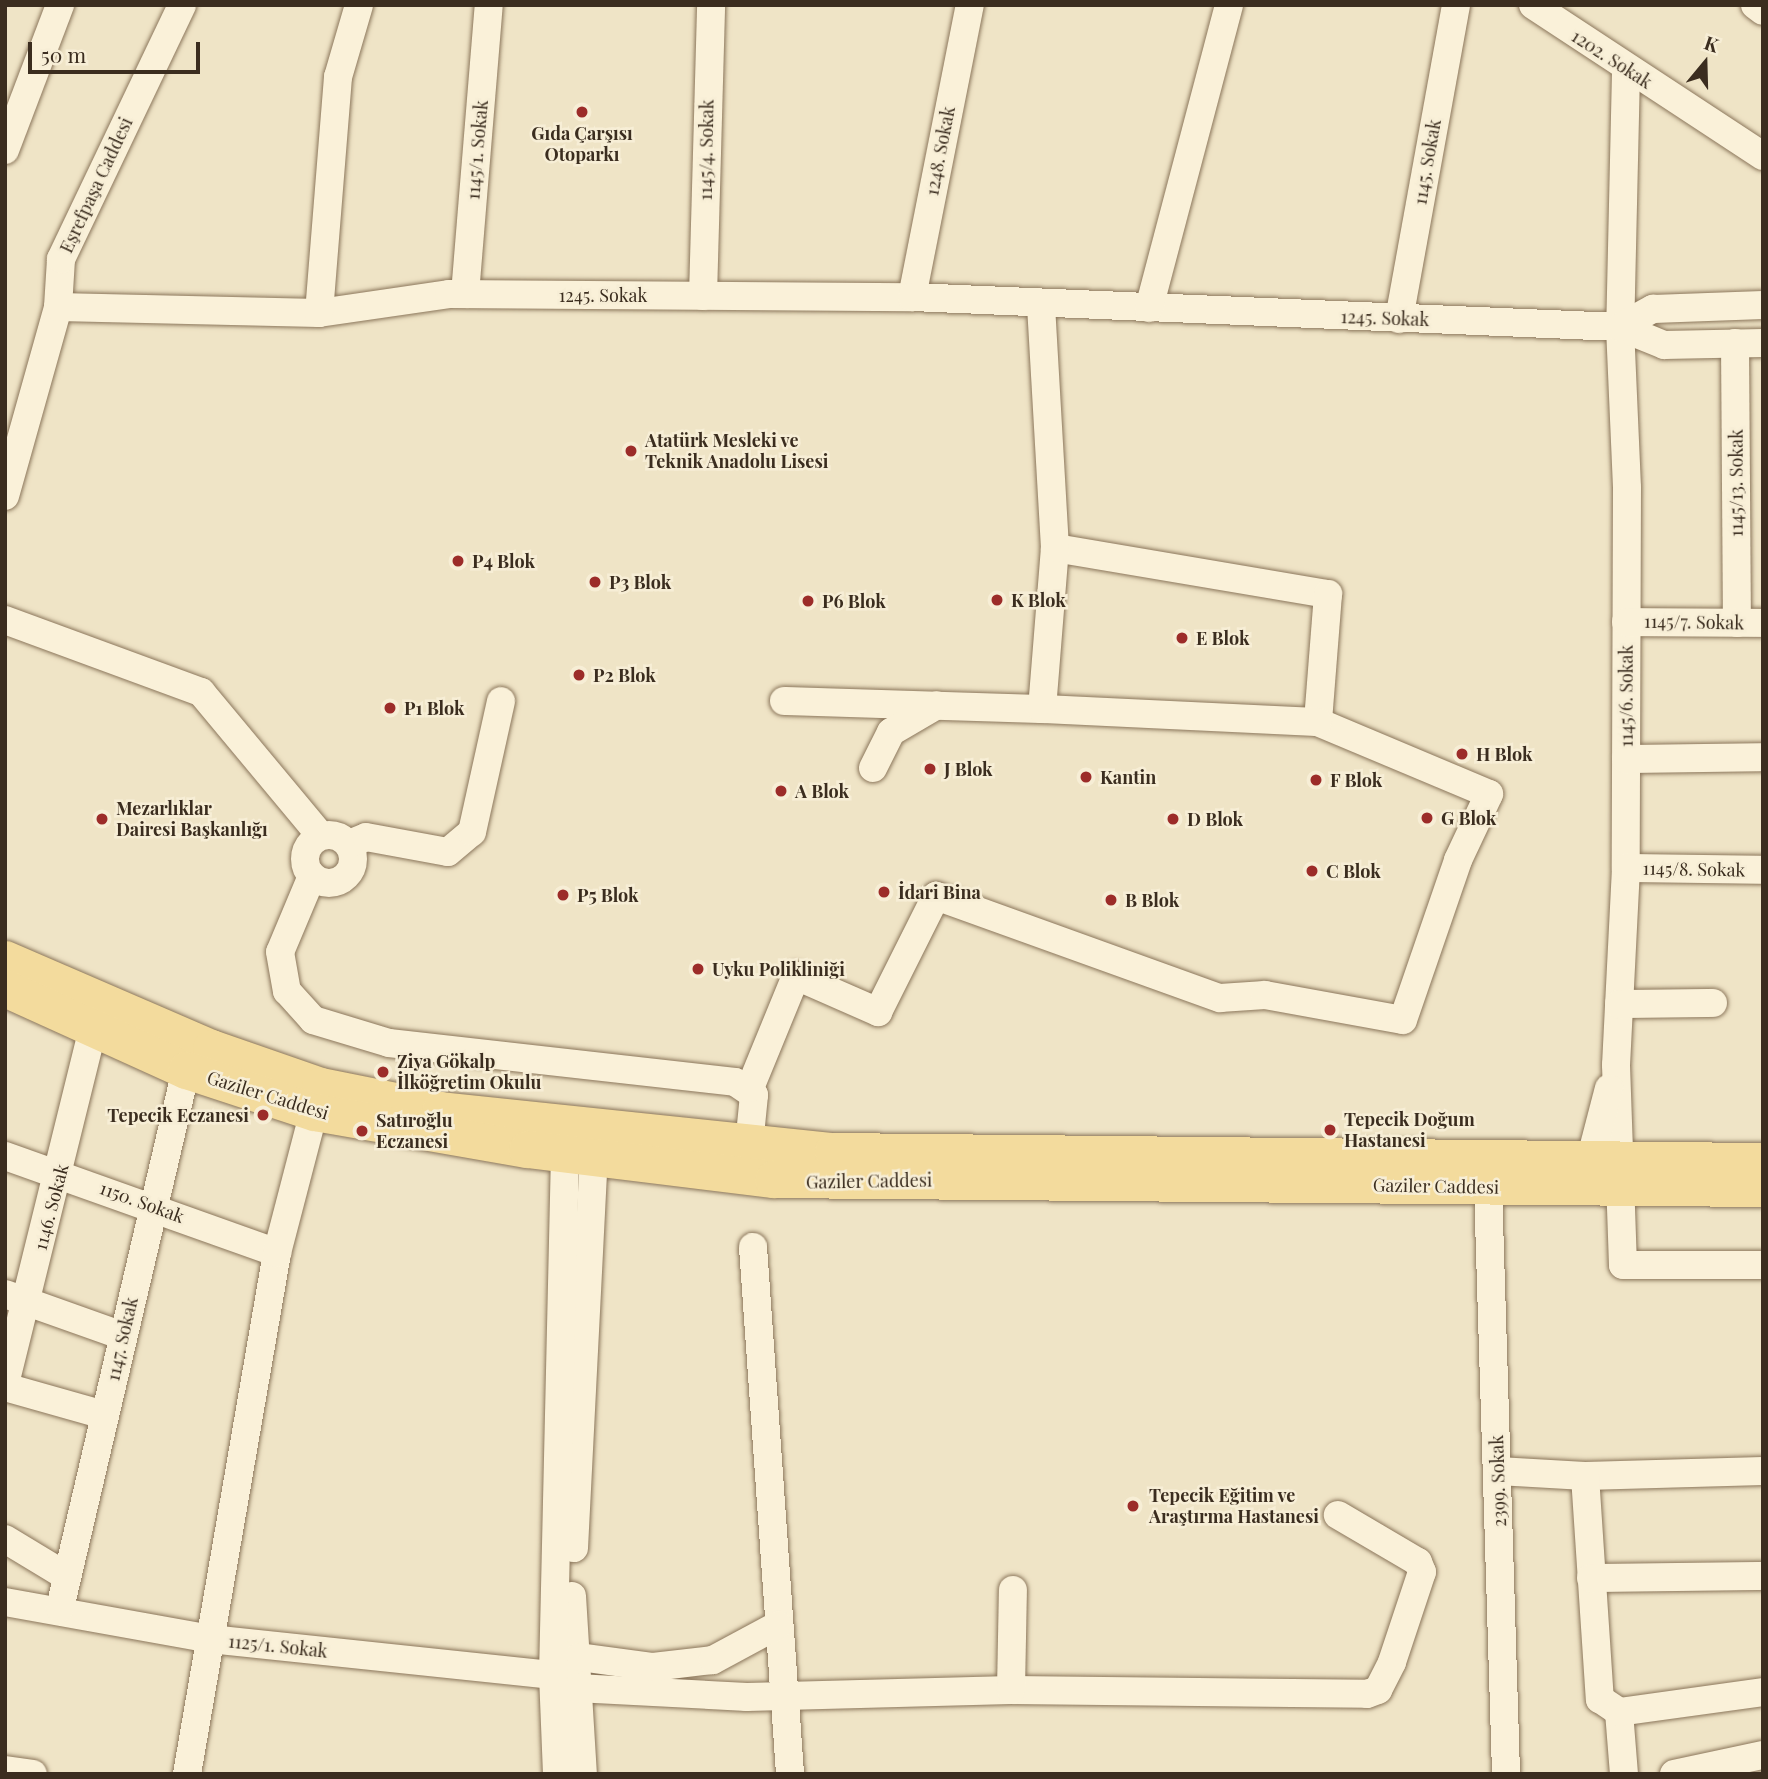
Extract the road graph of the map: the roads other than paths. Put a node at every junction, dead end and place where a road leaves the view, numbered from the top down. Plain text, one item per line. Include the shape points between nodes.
1 (60, 5) edge
2 (182, 5) edge
3 (359, 5) edge
4 (489, 5) edge
5 (711, 5) edge
6 (970, 5) edge
7 (1229, 5) edge
8 (1456, 5) edge
9 (1533, 5) edge
10 (1755, 5) edge
11 (1763, 11) edge
12 (1626, 72) junction
13 (5, 150) edge
14 (1763, 156) edge
15 (465, 294) junction
16 (703, 296) junction
17 (912, 297) junction
18 (1041, 303) junction
19 (1763, 305) edge
20 (58, 307) junction
21 (1150, 308) junction
22 (319, 313) junction
23 (1399, 319) junction
24 (1620, 327) junction
25 (1749, 343) edge
26 (5, 496) edge
27 (1055, 548) junction
28 (5, 620) edge
29 (1626, 622) junction
30 (1750, 623) edge
31 (501, 701) dead end
32 (783, 701) dead end
33 (937, 705) junction
34 (1042, 709) junction
35 (1318, 722) junction
36 (1763, 757) edge
37 (1626, 759) junction
38 (873, 768) dead end
39 (321, 836) junction
40 (349, 844) junction
41 (1626, 868) junction
42 (1763, 870) edge
43 (312, 876) junction
44 (5, 959) edge
45 (5, 988) edge
46 (1713, 1003) dead end
47 (1619, 1004) junction
48 (93, 1029) junction
49 (186, 1070) junction
50 (750, 1088) junction
51 (317, 1099) junction
52 (576, 1143) junction
53 (749, 1145) junction
54 (800, 1149) junction
55 (5, 1156) edge
56 (1763, 1161) edge
57 (1611, 1171) junction
58 (60, 1173) junction
59 (1488, 1187) junction
60 (1763, 1188) edge
61 (152, 1205) junction
62 (753, 1247) dead end
63 (277, 1253) junction
64 (1763, 1265) edge
65 (15, 1298) edge
66 (123, 1336) junction
67 (5, 1385) edge
68 (104, 1415) junction
69 (1498, 1471) junction
70 (1763, 1471) edge
71 (1585, 1476) junction
72 (1338, 1515) dead end
73 (5, 1539) edge
74 (66, 1576) junction
75 (1763, 1576) edge
76 (1591, 1578) junction
77 (1013, 1590) dead end
78 (5, 1602) edge
79 (60, 1608) junction
80 (779, 1625) junction
81 (210, 1639) junction
82 (579, 1657) junction
83 (565, 1681) junction
84 (1011, 1690) junction
85 (1763, 1692) edge
86 (785, 1693) junction
87 (1619, 1712) junction
88 (1763, 1755) edge
89 (5, 1770) edge
90 (33, 1774) edge
91 (187, 1774) edge
92 (557, 1774) edge
93 (583, 1774) edge
94 (790, 1774) edge
95 (1506, 1774) edge
96 (1624, 1774) edge
97 (1674, 1774) edge

1 - 13 street
2 - 20 street, Eşrefpaşa Caddesi via 61,259
3 - 22 street via 338,77
4 - 15 street, 1145/1. Sokak via 483,179
5 - 16 street, 1145/4. Sokak
6 - 17 street, 1248. Sokak
7 - 21 street
8 - 23 street, 1145. Sokak
9 - 12 street, 1202. Sokak
10 - 11 street
12 - 14 street, 1202. Sokak via 1710,118
12 - 24 street, 1145/6. Sokak
15 - 16 street, 1245. Sokak
15 - 22 street, 1245. Sokak
16 - 17 street, 1245. Sokak
17 - 18 street, 1245. Sokak
18 - 21 street, 1245. Sokak
18 - 27 street
19 - 24 street via 1653,309
20 - 22 street, 1245. Sokak
20 - 26 street, Eşrefpaşa Caddesi
21 - 23 street, 1245. Sokak
23 - 24 street, 1245. Sokak
24 - 25 street via 1664,345
24 - 29 street, 1145/6. Sokak
25 - 30 street, 1145/13. Sokak
27 - 34 street
27 - 35 street via 1328,594
28 - 39 street via 201,692
29 - 30 street, 1145/7. Sokak
29 - 37 street, 1145/6. Sokak
31 - 40 street via 472,832 448,852 366,837
32 - 33 street
33 - 34 street
33 - 38 street via 891,732
34 - 35 street
35 - 50 street via 1489,794 1458,860 1403,1020 1265,995 1220,998 936,896 878,1012 796,976
36 - 37 street
37 - 41 street, 1145/6. Sokak
39 - 40 street via 336,836
39 - 43 street via 306,853
40 - 43 street via 354,859 343,879 327,883
41 - 42 street, 1145/8. Sokak
41 - 47 street, 1145/6. Sokak
43 - 50 street via 280,952 287,991 313,1020 389,1043
44 - 51 main road, Gaziler Caddesi
45 - 48 main road, Gaziler Caddesi
46 - 47 street
47 - 57 street, 1145/6. Sokak
48 - 49 main road, Gaziler Caddesi
48 - 58 street, 1146. Sokak
49 - 51 main road, Gaziler Caddesi
49 - 61 street, 1147. Sokak
50 - 53 street via 757,1111
51 - 52 main road, Gaziler Caddesi
51 - 63 street
52 - 53 main road, Gaziler Caddesi
52 - 54 main road via 761,1158
52 - 59 main road, Gaziler Caddesi via 836,1185 999,1178
52 - 82 street via 571,1620
52 - 83 street
53 - 54 main road, Gaziler Caddesi
54 - 57 main road, Gaziler Caddesi
55 - 58 street, 1150. Sokak
56 - 57 main road, Gaziler Caddesi
57 - 59 main road, Gaziler Caddesi
57 - 60 main road, Gaziler Caddesi
57 - 64 street, 1145/6. Sokak via 1623,1265
58 - 61 street, 1150. Sokak
58 - 65 street, 1146. Sokak
59 - 69 street, 2399. Sokak
61 - 63 street, 1150. Sokak
61 - 66 street, 1147. Sokak
62 - 80 street
63 - 81 street
65 - 66 street
65 - 67 street, 1146. Sokak
66 - 68 street, 1147. Sokak
67 - 68 street
68 - 74 street, 1147. Sokak
69 - 71 street
69 - 95 street, 2399. Sokak
70 - 71 street
71 - 76 street
72 - 84 street, 1125/1. Sokak via 1418,1562 1422,1572 1378,1690
73 - 74 street
74 - 79 street, 1147. Sokak
75 - 76 street
76 - 87 street via 1600,1699
77 - 84 street
78 - 79 street, 1125/1. Sokak
79 - 81 street, 1125/1. Sokak
80 - 82 street via 713,1660 653,1667
80 - 86 street
81 - 83 street, 1125/1. Sokak
81 - 91 street
82 - 83 street
83 - 86 street, 1125/1. Sokak
83 - 92 street
83 - 93 street
84 - 86 street, 1125/1. Sokak
85 - 87 street
86 - 94 street
87 - 96 street
88 - 97 street
89 - 90 street

